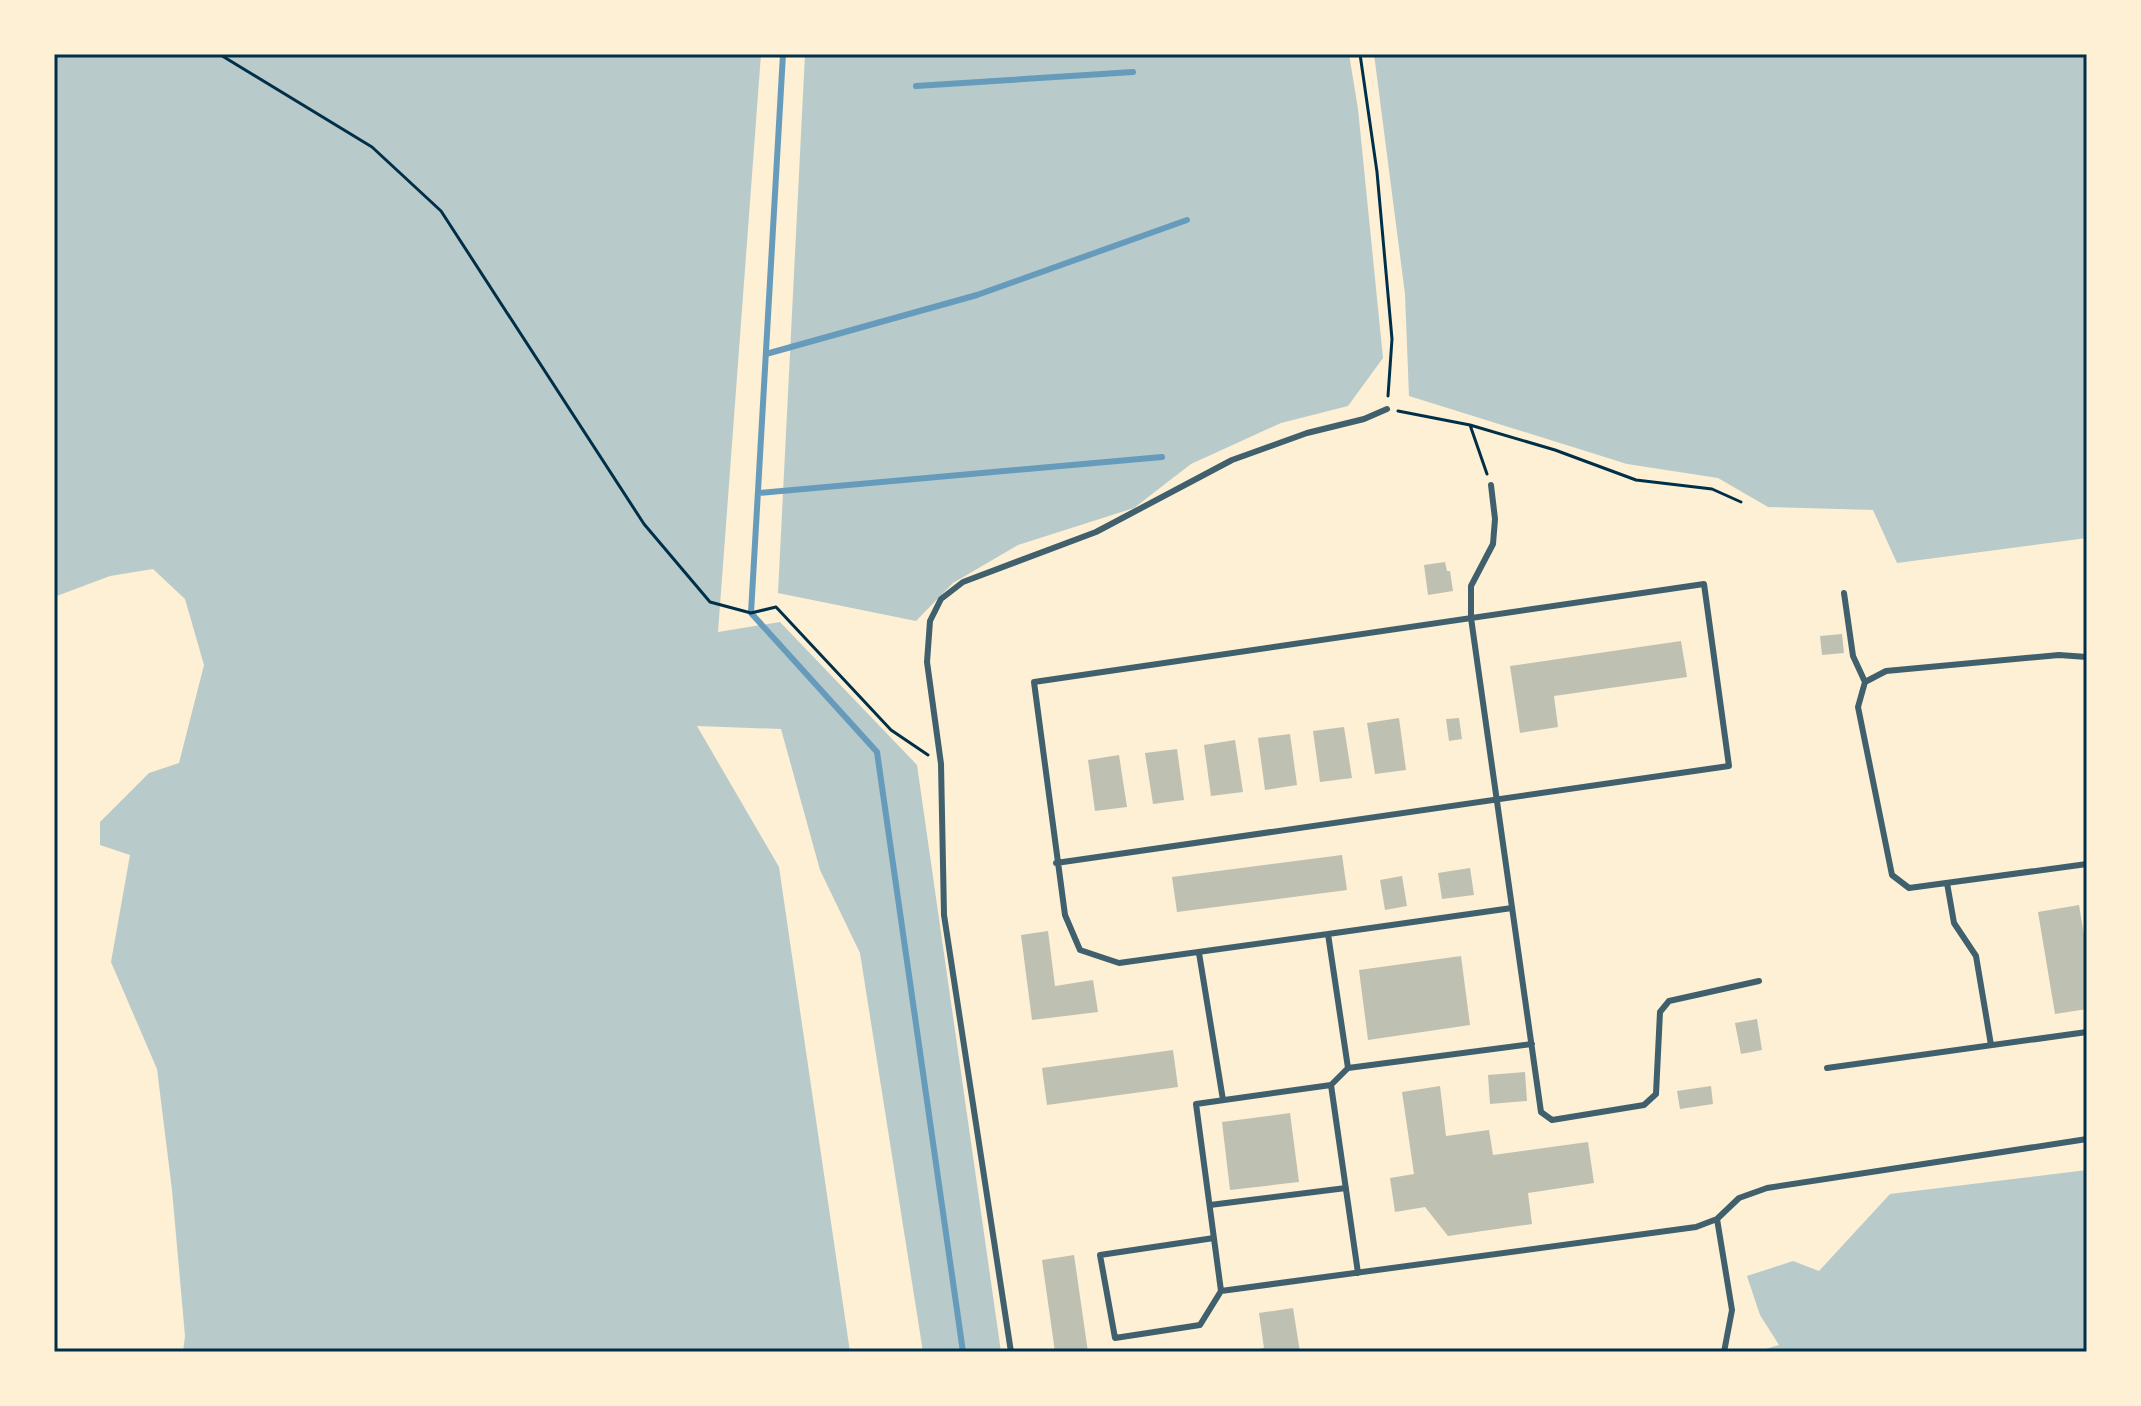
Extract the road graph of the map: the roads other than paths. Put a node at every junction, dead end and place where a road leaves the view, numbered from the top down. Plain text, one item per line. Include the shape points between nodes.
1 (1387, 409) road end
2 (1491, 485) road end
3 (1844, 593) dead end
4 (1471, 618) junction
5 (2087, 657) edge
6 (1865, 682) junction
7 (1497, 800) junction
8 (1056, 863) junction
9 (2087, 864) edge
10 (1947, 883) junction
11 (1512, 908) junction
12 (1328, 934) junction
13 (1199, 953) junction
14 (1759, 981) dead end
15 (2087, 1032) edge
16 (1532, 1044) junction
17 (1991, 1045) junction
18 (1348, 1068) junction
19 (1827, 1068) dead end
20 (1331, 1085) junction
21 (1223, 1100) junction
22 (2087, 1139) edge
23 (1346, 1188) junction
24 (1210, 1205) junction
25 (1717, 1219) junction
26 (1214, 1238) junction
27 (1358, 1273) junction
28 (1221, 1291) junction
29 (1011, 1352) edge
30 (1724, 1352) edge

1 - 29 lane via 1232,460 1096,532 963,582 941,599 930,621 927,662 941,764 944,915
2 - 4 lane via 1493,544 1471,586
3 - 6 lane via 1853,656
4 - 7 lane
4 - 7 lane via 1704,584 1729,766
4 - 8 lane via 1034,682
5 - 6 lane via 1886,671
6 - 10 lane via 1858,707 1892,875 1909,888
7 - 8 lane
7 - 11 lane
8 - 13 lane via 1065,915 1080,950 1119,963
9 - 10 lane
10 - 17 lane via 1954,923 1976,956
11 - 12 lane
11 - 16 lane
12 - 13 lane
12 - 18 lane
13 - 21 lane
14 - 16 lane via 1669,1001 1660,1012 1656,1094 1644,1105 1552,1120 1541,1112
15 - 17 lane
16 - 18 lane
17 - 19 lane
18 - 20 lane
20 - 21 lane
20 - 23 lane
21 - 24 lane via 1196,1104
22 - 25 lane via 1767,1188 1739,1198
23 - 24 lane
23 - 27 lane
24 - 26 lane
25 - 27 lane via 1696,1227
25 - 30 lane via 1732,1310
26 - 28 lane
26 - 28 lane via 1100,1255 1115,1338 1200,1325
27 - 28 lane

